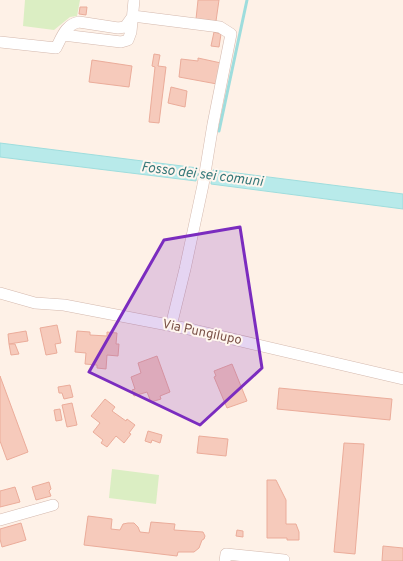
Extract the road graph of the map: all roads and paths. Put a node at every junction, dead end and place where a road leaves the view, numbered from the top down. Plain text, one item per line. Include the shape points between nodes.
1 (134, 0) edge
2 (133, 16) junction
3 (0, 42) edge
4 (0, 293) edge
5 (171, 326) junction
6 (403, 379) edge
7 (53, 505) dead end
8 (0, 520) edge
9 (225, 561) edge
10 (284, 561) edge

1 - 2 street
2 - 3 street via 125,26 118,28 79,22 72,24 56,48
2 - 5 street via 220,27 231,34 203,185
4 - 5 street, Via Pungilupo via 35,303 64,305
5 - 6 street, Via Pungilupo
7 - 8 street
9 - 10 street via 226,554

